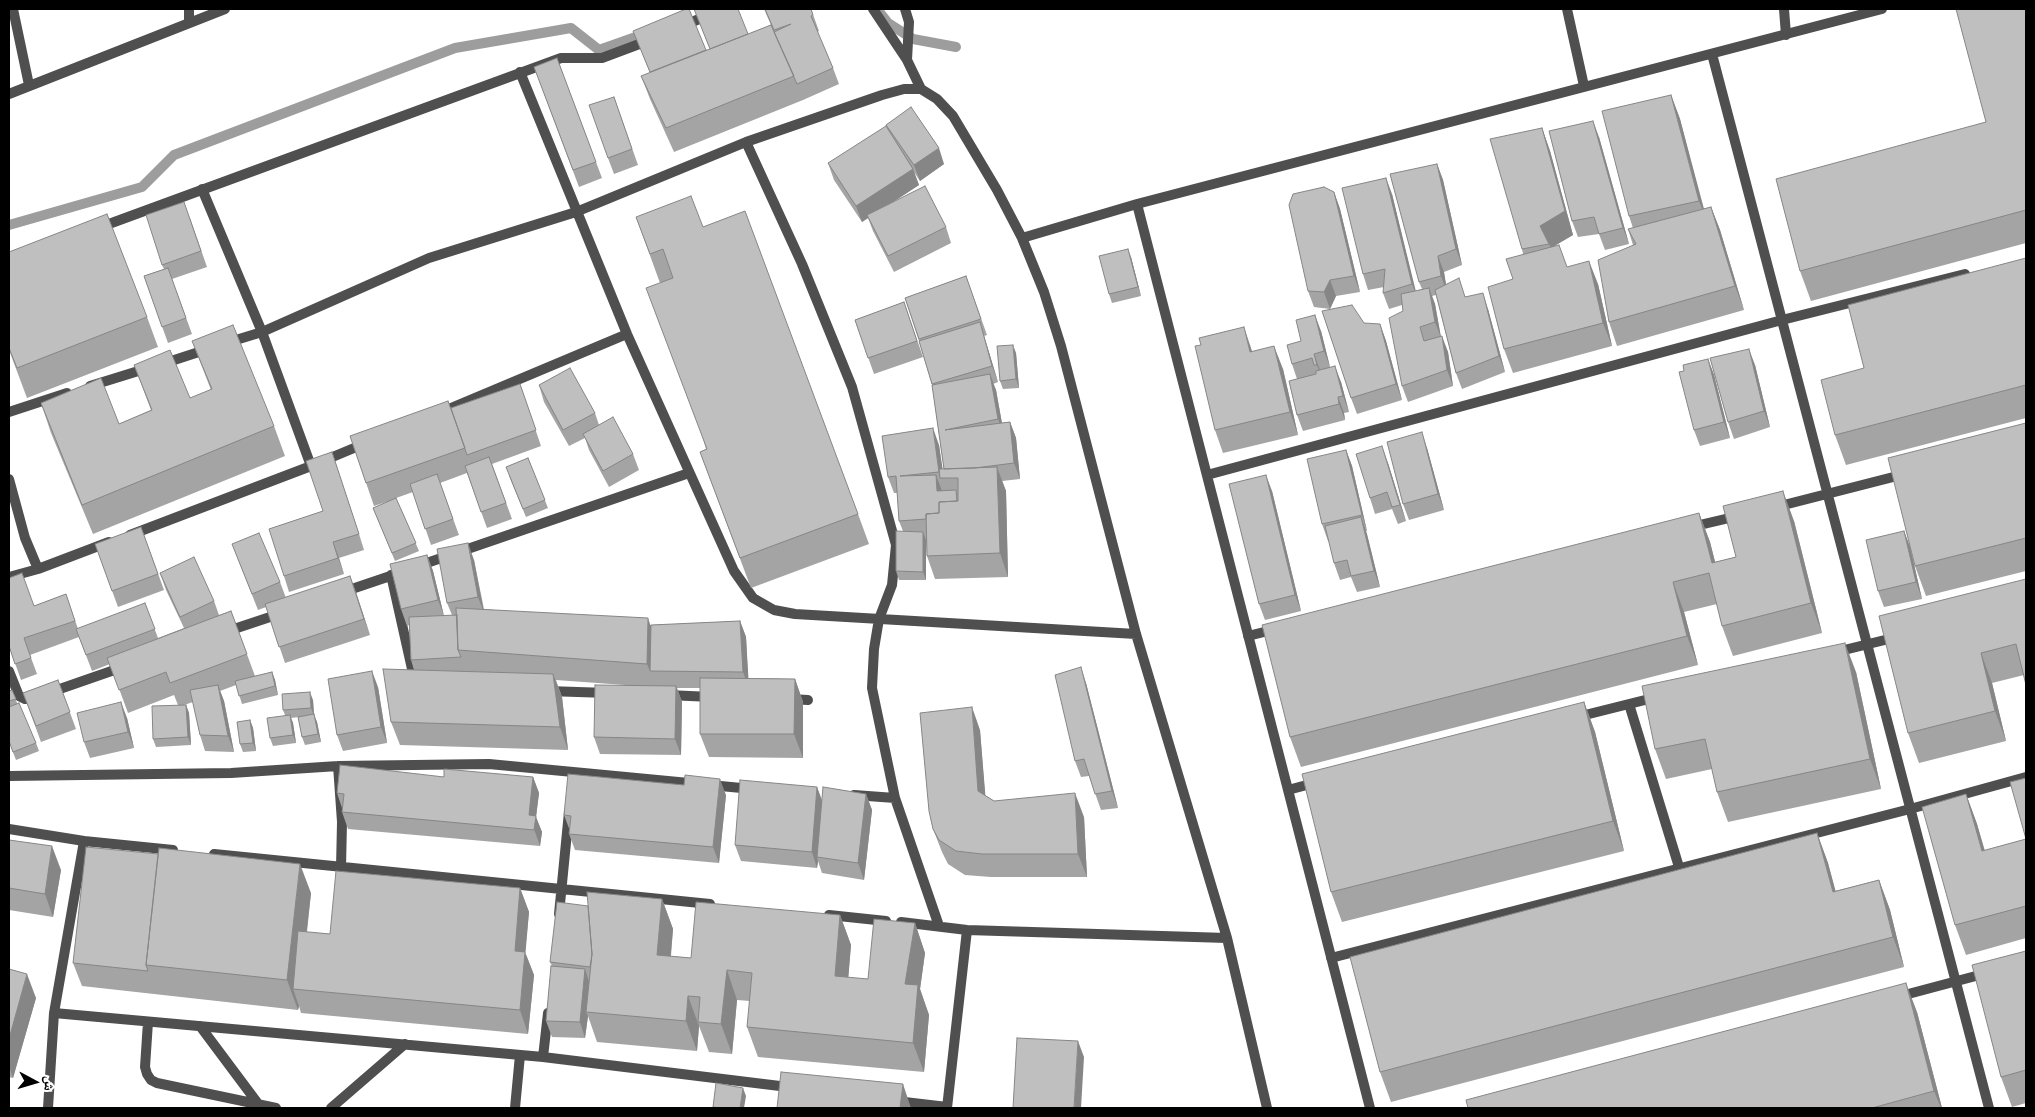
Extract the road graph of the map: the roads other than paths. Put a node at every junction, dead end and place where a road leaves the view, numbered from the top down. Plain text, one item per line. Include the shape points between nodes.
1 (13, 9) edge
2 (189, 9) edge
3 (224, 9) edge
4 (724, 9) edge
5 (873, 9) edge
6 (905, 9) edge
7 (1568, 9) edge
8 (1784, 9) edge
9 (1882, 9) edge
10 (190, 22) junction
11 (1786, 35) junction
12 (1712, 54) junction
13 (907, 60) junction
14 (520, 72) junction
15 (29, 85) junction
16 (1584, 86) junction
17 (921, 89) junction
18 (9, 94) edge
19 (746, 142) junction
20 (202, 189) junction
21 (1137, 204) junction
22 (576, 212) junction
23 (85, 232) edge
24 (1022, 238) junction
25 (1979, 270) edge
26 (1782, 320) junction
27 (262, 332) junction
28 (627, 334) junction
29 (9, 412) edge
30 (428, 417) edge
31 (374, 440) edge
32 (311, 466) junction
33 (1913, 472) edge
34 (690, 473) junction
35 (1207, 475) junction
36 (9, 479) edge
37 (1828, 494) junction
38 (1770, 508) edge
39 (1750, 513) edge
40 (1683, 529) edge
41 (38, 569) junction
42 (391, 576) junction
43 (9, 577) edge
44 (335, 594) edge
45 (288, 610) edge
46 (879, 619) junction
47 (1287, 626) edge
48 (1136, 634) junction
49 (1905, 635) edge
50 (214, 636) edge
51 (1248, 636) junction
52 (1867, 645) junction
53 (1829, 654) edge
54 (131, 665) edge
55 (9, 671) edge
56 (424, 686) edge
57 (533, 690) edge
58 (622, 694) edge
59 (1668, 694) edge
60 (661, 695) edge
61 (720, 697) edge
62 (779, 699) edge
63 (808, 700) dead end
64 (1629, 704) junction
65 (1563, 720) edge
66 (338, 766) junction
67 (9, 776) edge
68 (2026, 776) edge
69 (1326, 780) edge
70 (759, 789) edge
71 (1288, 790) junction
72 (847, 795) edge
73 (895, 798) junction
74 (570, 802) edge
75 (1910, 809) junction
76 (9, 829) edge
77 (84, 841) junction
78 (183, 851) edge
79 (203, 853) edge
80 (1680, 867) junction
81 (341, 868) junction
82 (561, 889) junction
83 (720, 905) edge
84 (820, 914) edge
85 (939, 926) junction
86 (557, 928) edge
87 (967, 930) junction
88 (1227, 938) junction
89 (1331, 958) junction
90 (2000, 970) edge
91 (1956, 982) junction
92 (1889, 999) edge
93 (549, 1007) edge
94 (54, 1013) junction
95 (148, 1022) junction
96 (200, 1026) junction
97 (405, 1044) junction
98 (520, 1055) junction
99 (543, 1057) junction
100 (881, 1099) edge
101 (259, 1105) junction
102 (48, 1108) edge
103 (276, 1108) edge
104 (331, 1108) edge
105 (515, 1108) edge
106 (785, 1108) edge
107 (947, 1108) edge
108 (1267, 1108) edge
109 (1370, 1108) edge
110 (1989, 1108) edge

1 - 15 street
2 - 10 street
3 - 10 street
4 - 14 street via 602,58 561,58
5 - 13 street
6 - 13 street
7 - 16 street
8 - 11 street
9 - 11 street
10 - 15 street
11 - 12 street
12 - 16 street
12 - 26 street
13 - 17 street
14 - 20 street
14 - 22 street
15 - 18 street
16 - 21 street
17 - 19 street via 897,91
17 - 24 street via 937,98 954,116
19 - 22 street
19 - 46 street via 802,264 855,396 896,546 892,585
20 - 23 street
20 - 27 street
21 - 24 street
21 - 35 street
22 - 27 street via 429,258
22 - 28 street
24 - 48 street via 1061,346
25 - 26 street
26 - 35 street
26 - 37 street
27 - 29 street
27 - 32 street
28 - 30 street
28 - 34 street
31 - 32 street
32 - 41 street
33 - 37 street
34 - 42 street
34 - 46 street via 734,571 753,598 774,610 796,614
35 - 51 street
36 - 41 street via 25,538
37 - 38 street
37 - 52 street
39 - 40 street
41 - 43 street
42 - 44 street
42 - 56 street via 414,678
45 - 50 street
46 - 48 street
46 - 73 street via 872,688
47 - 51 street
48 - 88 street
49 - 52 street
51 - 71 street
52 - 53 street
52 - 75 street
54 - 55 street via 24,700 19,696
57 - 58 street
59 - 64 street
60 - 61 street
62 - 63 street
64 - 65 street
64 - 80 street
66 - 67 street via 232,773
66 - 70 street via 489,764 573,778
66 - 81 street
68 - 75 street
69 - 71 street
71 - 89 street
72 - 73 street
73 - 85 street
74 - 82 street
75 - 80 street
75 - 91 street
76 - 77 street
77 - 78 street
77 - 94 street
79 - 81 street
80 - 89 street
81 - 82 street
82 - 83 street
82 - 86 street
84 - 85 street
85 - 87 street
87 - 88 street
87 - 107 street
88 - 108 street
89 - 109 street
90 - 91 street
91 - 92 street
91 - 110 street
93 - 99 street
94 - 95 street
94 - 102 street
95 - 96 street
95 - 101 street via 145,1067 151,1080
96 - 97 street
96 - 101 street
97 - 98 street
97 - 104 street
98 - 99 street
98 - 105 street
99 - 106 street via 792,1088
100 - 107 street
101 - 103 street

